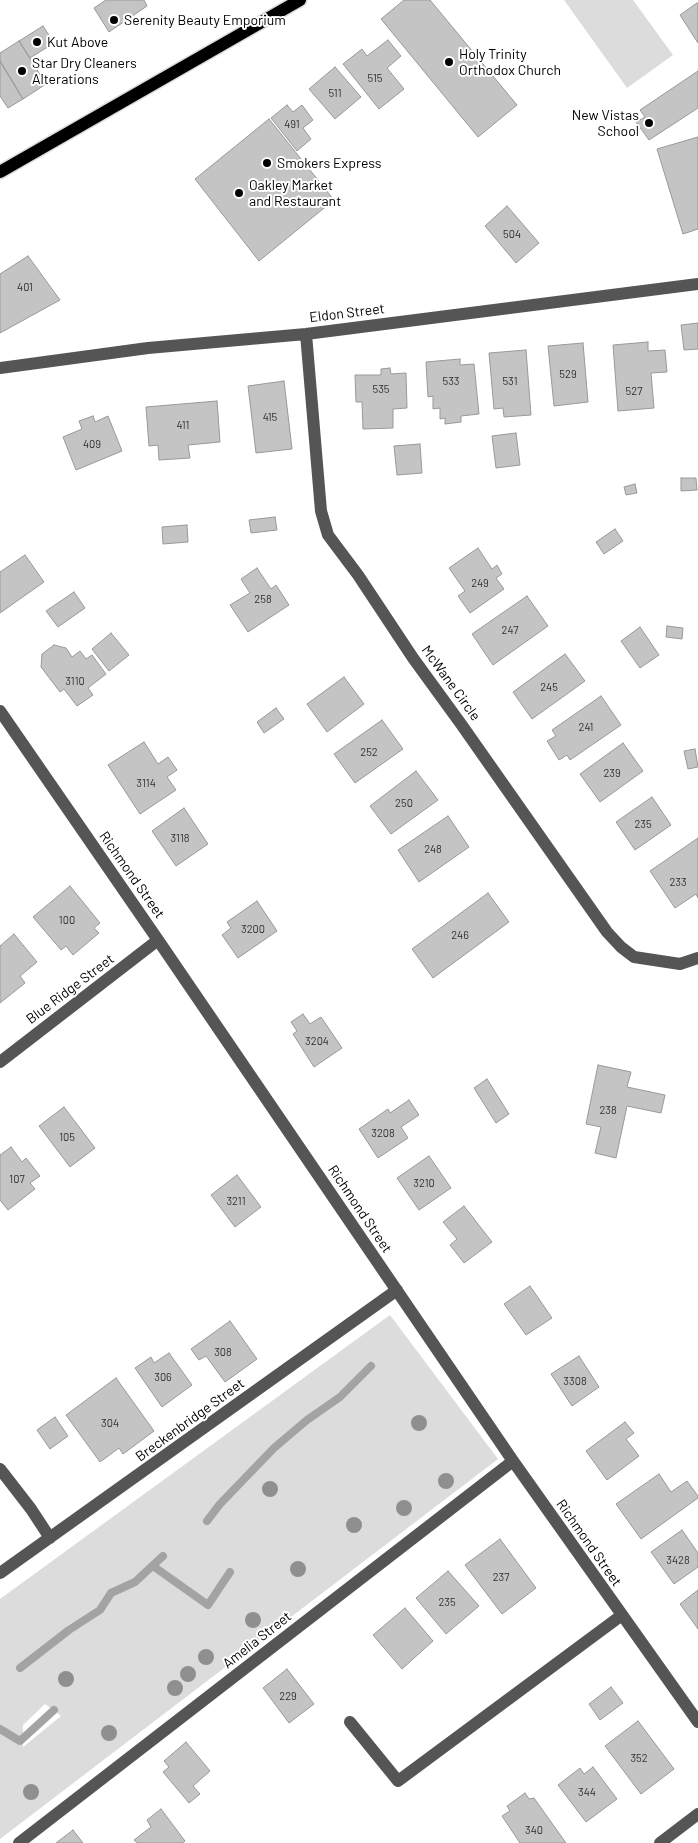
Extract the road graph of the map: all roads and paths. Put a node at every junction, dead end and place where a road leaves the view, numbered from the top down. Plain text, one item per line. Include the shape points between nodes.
1 (300, 0) edge
2 (0, 172) edge
3 (698, 284) edge
4 (306, 334) junction
5 (0, 368) edge
6 (0, 712) edge
7 (158, 940) junction
8 (698, 958) edge
9 (0, 1062) edge
10 (397, 1290) junction
11 (513, 1461) junction
12 (0, 1468) edge
13 (50, 1538) junction
14 (0, 1573) edge
15 (622, 1615) junction
16 (350, 1722) dead end
17 (698, 1722) edge
18 (698, 1814) edge
19 (18, 1843) edge
20 (660, 1843) edge

1 - 2 main road
3 - 4 street, Eldon Street
4 - 5 street, Eldon Street via 148,348
4 - 8 street, McWane Circle via 321,511 328,535 607,932 634,957 680,964
6 - 7 street, Richmond Street
7 - 9 street, Blue Ridge Street
7 - 10 street, Richmond Street
10 - 11 street, Richmond Street
10 - 13 street, Breckenbridge Street
11 - 15 street, Richmond Street
11 - 19 street, Amelia Street
12 - 13 street
13 - 14 street, Breckenbridge Street
15 - 16 street via 398,1781
15 - 17 street, Richmond Street
18 - 20 street

